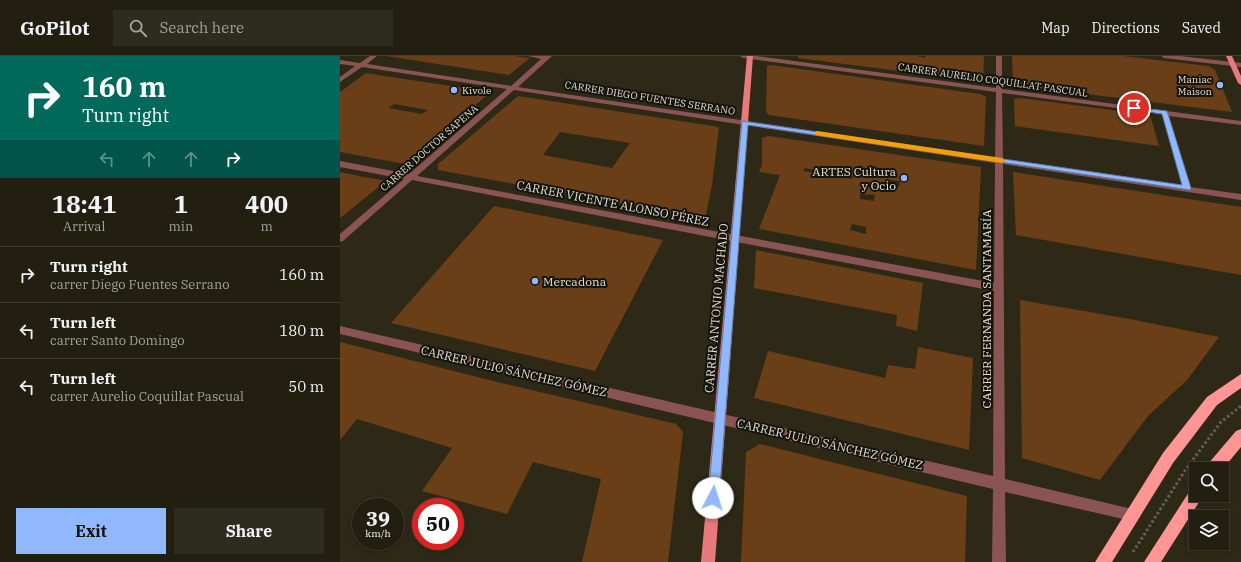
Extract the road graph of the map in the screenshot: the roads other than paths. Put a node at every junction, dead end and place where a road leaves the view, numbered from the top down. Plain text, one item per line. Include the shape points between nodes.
1 (374, 56) edge
2 (531, 56) edge
3 (998, 56) edge
4 (1164, 56) edge
5 (1229, 56) edge
6 (548, 57) edge
7 (752, 57) edge
8 (340, 62) edge
9 (1232, 64) junction
10 (361, 65) junction
11 (1241, 65) edge
12 (340, 80) edge
13 (1241, 83) edge
14 (513, 88) junction
15 (998, 90) junction
16 (1165, 113) junction
17 (744, 123) junction
18 (1241, 123) edge
19 (998, 160) junction
20 (340, 164) edge
21 (410, 177) junction
22 (1187, 188) junction
23 (1241, 197) edge
24 (735, 238) junction
25 (340, 239) edge
26 (999, 288) junction
27 (340, 330) edge
28 (1241, 380) edge
29 (720, 419) junction
30 (1241, 436) edge
31 (1219, 462) edge
32 (1000, 484) junction
33 (1191, 502) edge
34 (1132, 515) junction
35 (708, 562) edge
36 (999, 562) edge
37 (1104, 562) edge
38 (1152, 562) edge

1 - 10 street
2 - 6 street
3 - 15 street, CARRER FERNANDA SANTAMARÍA
4 - 9 street
5 - 9 main road
6 - 14 street, CARRER DOCTOR SAPENA
7 - 15 street, CARRER AURELIO COQUILLAT PASCUAL
7 - 17 main road, CARRER ANTONIO MACHADO
8 - 10 street, CARRER DIEGO FUENTES SERRANO
9 - 11 street
9 - 13 main road
10 - 12 street
10 - 14 street, CARRER DIEGO FUENTES SERRANO
14 - 17 street, CARRER DIEGO FUENTES SERRANO
14 - 21 street, CARRER DOCTOR SAPENA
15 - 16 street, CARRER AURELIO COQUILLAT PASCUAL
15 - 19 street, CARRER FERNANDA SANTAMARÍA
16 - 18 street, CARRER AURELIO COQUILLAT PASCUAL
16 - 22 street
17 - 19 street, CARRER DIEGO FUENTES SERRANO
17 - 24 main road, CARRER ANTONIO MACHADO
19 - 22 street, CARRER DIEGO FUENTES SERRANO
19 - 26 street, CARRER FERNANDA SANTAMARÍA
20 - 21 street, CARRER VICENTE ALONSO PÉREZ
21 - 24 street, CARRER VICENTE ALONSO PÉREZ
21 - 25 street, CARRER DOCTOR SAPENA
22 - 23 street, CARRER DIEGO FUENTES SERRANO
24 - 26 street, CARRER VICENTE ALONSO PÉREZ
24 - 29 main road, CARRER ANTONIO MACHADO
26 - 32 street, CARRER FERNANDA SANTAMARÍA
27 - 29 street, CARRER JULIO SÁNCHEZ GÓMEZ
28 - 34 highway via 1212,401 1168,458
29 - 32 street, CARRER JULIO SÁNCHEZ GÓMEZ
29 - 35 main road, CARRER ANTONIO MACHADO
30 - 31 highway
32 - 34 street, CARRER JULIO SÁNCHEZ GÓMEZ
32 - 36 street, CARRER FERNANDA SANTAMARÍA
33 - 38 highway
34 - 37 highway

